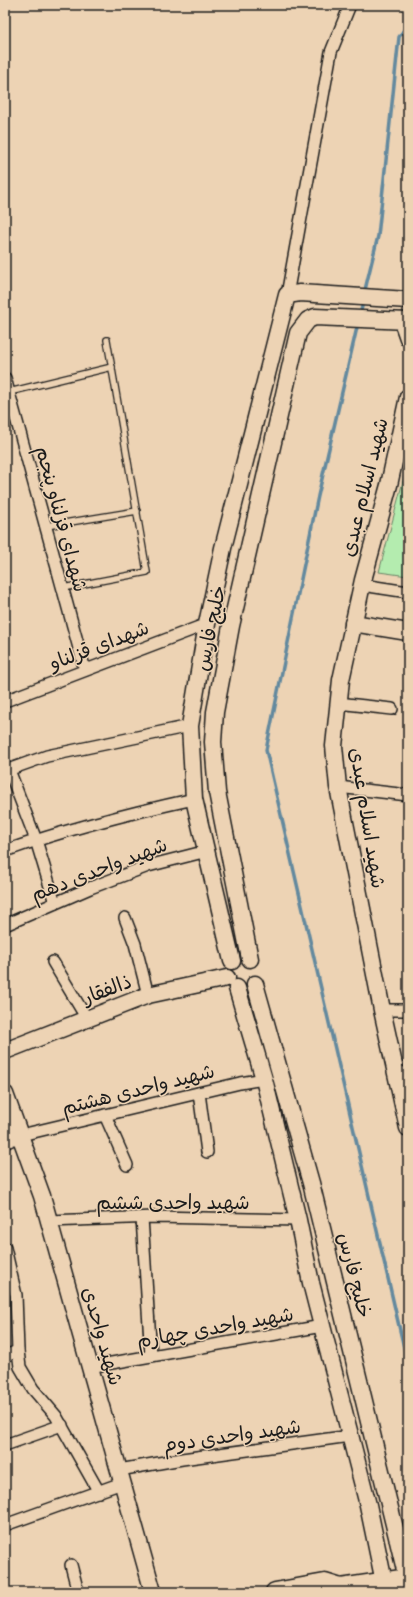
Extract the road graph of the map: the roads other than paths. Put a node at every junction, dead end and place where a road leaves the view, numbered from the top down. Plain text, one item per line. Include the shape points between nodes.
1 (350, 5) edge
2 (287, 295) junction
3 (402, 300) edge
4 (403, 320) edge
5 (408, 338) edge
6 (107, 340) dead end
7 (272, 356) junction
8 (291, 360) junction
9 (112, 367) junction
10 (5, 378) edge
11 (9, 392) junction
12 (408, 397) edge
13 (137, 511) junction
14 (46, 526) junction
15 (362, 585) junction
16 (62, 588) junction
17 (408, 592) edge
18 (353, 623) junction
19 (207, 624) junction
20 (408, 632) edge
21 (85, 670) junction
22 (5, 701) edge
23 (338, 703) junction
24 (392, 710) dead end
25 (190, 726) junction
26 (6, 770) edge
27 (338, 787) junction
28 (408, 794) edge
29 (194, 799) junction
30 (36, 840) junction
31 (5, 851) edge
32 (207, 851) junction
33 (55, 903) junction
34 (125, 918) dead end
35 (5, 925) edge
36 (250, 959) junction
37 (232, 961) junction
38 (53, 962) dead end
39 (232, 983) junction
40 (255, 984) junction
41 (148, 996) junction
42 (382, 1010) junction
43 (408, 1010) edge
44 (87, 1019) junction
45 (5, 1051) edge
46 (402, 1071) edge
47 (264, 1079) junction
48 (199, 1093) junction
49 (5, 1094) edge
50 (105, 1115) junction
51 (407, 1120) edge
52 (21, 1135) junction
53 (5, 1143) edge
54 (207, 1152) dead end
55 (127, 1165) dead end
56 (142, 1218) junction
57 (298, 1220) junction
58 (49, 1221) junction
59 (5, 1248) edge
60 (7, 1270) edge
61 (322, 1326) junction
62 (18, 1351) junction
63 (5, 1356) edge
64 (151, 1356) junction
65 (90, 1366) junction
66 (62, 1426) junction
67 (350, 1436) junction
68 (5, 1445) edge
69 (120, 1477) junction
70 (99, 1492) junction
71 (5, 1525) edge
72 (71, 1565) dead end
73 (408, 1580) edge
74 (386, 1587) edge
75 (339, 1590) edge
76 (78, 1592) edge
77 (153, 1592) edge
78 (275, 1592) edge

1 - 2 street via 331,52
2 - 3 main road via 294,293
2 - 7 main road
4 - 5 main road
4 - 8 main road, خلیج فارس via 315,317 308,320 298,332
6 - 9 lane
7 - 8 main road
7 - 19 main road via 223,548
8 - 36 main road, خلیج فارس via 231,626 215,712 213,742 217,792
9 - 11 lane
9 - 13 lane
10 - 11 street, شهدای قزلناو پنجم
11 - 14 street, شهدای قزلناو پنجم
12 - 15 main road, شهید اسلام عبدی via 389,485
13 - 14 lane
13 - 16 lane via 146,572
14 - 16 street, شهدای قزلناو پنجم
15 - 17 street
15 - 18 main road, شهید اسلام عبدی
16 - 21 street, شهدای قزلناو پنجم
18 - 20 main road
18 - 23 main road, شهید اسلام عبدی
19 - 21 street, شهدای قزلناو
19 - 25 main road
21 - 22 street, شهدای قزلناو
23 - 24 street
23 - 27 main road, شهید اسلام عبدی via 334,746
25 - 26 street via 47,756
25 - 29 main road
26 - 30 street
27 - 28 street
27 - 42 main road, شهید اسلام عبدی
29 - 30 street via 124,815
29 - 32 main road
30 - 31 street
30 - 33 street
32 - 33 street, شهید واحدی دهم via 148,866
32 - 37 main road
33 - 35 street, شهید واحدی دهم
34 - 41 street via 135,944
36 - 37 main road via 241,957
36 - 40 main road via 258,970
37 - 39 main road via 227,969
38 - 44 street
39 - 40 main road via 247,989
39 - 41 main road, ذالفقار
39 - 47 main road
40 - 73 main road, خلیج فارس via 312,1191
41 - 44 main road, ذالفقار
42 - 43 street
42 - 46 main road, شهید اسلام عبدی
44 - 45 main road, ذالفقار
46 - 51 main road, شهید اسلام عبدی
47 - 48 street, شهید واحدی هشتم
47 - 57 main road
48 - 50 street, شهید واحدی هشتم
48 - 54 street
49 - 52 main road, شهید واحدی
50 - 52 street, شهید واحدی هشتم
50 - 55 street
52 - 53 street, شهید واحدی هشتم
52 - 58 main road, شهید واحدی
56 - 57 street, شهید واحدی ششم
56 - 58 street, شهید واحدی ششم
56 - 64 street
57 - 61 main road
58 - 65 main road, شهید واحدی
59 - 60 street
60 - 62 street via 16,1295
61 - 64 street, شهید واحدی چهارم
61 - 67 main road
62 - 63 street
62 - 66 street via 20,1367 33,1389
64 - 65 street, شهید واحدی چهارم
65 - 69 main road, شهید واحدی
66 - 68 street
66 - 70 street
67 - 69 street, شهید واحدی دوم via 182,1459
67 - 74 main road
69 - 70 street, شهید واحدی دوم
69 - 77 main road, شهید واحدی
70 - 71 street, شهید واحدی دوم
72 - 76 street
73 - 74 main road
74 - 75 main road
75 - 78 main road via 326,1584

